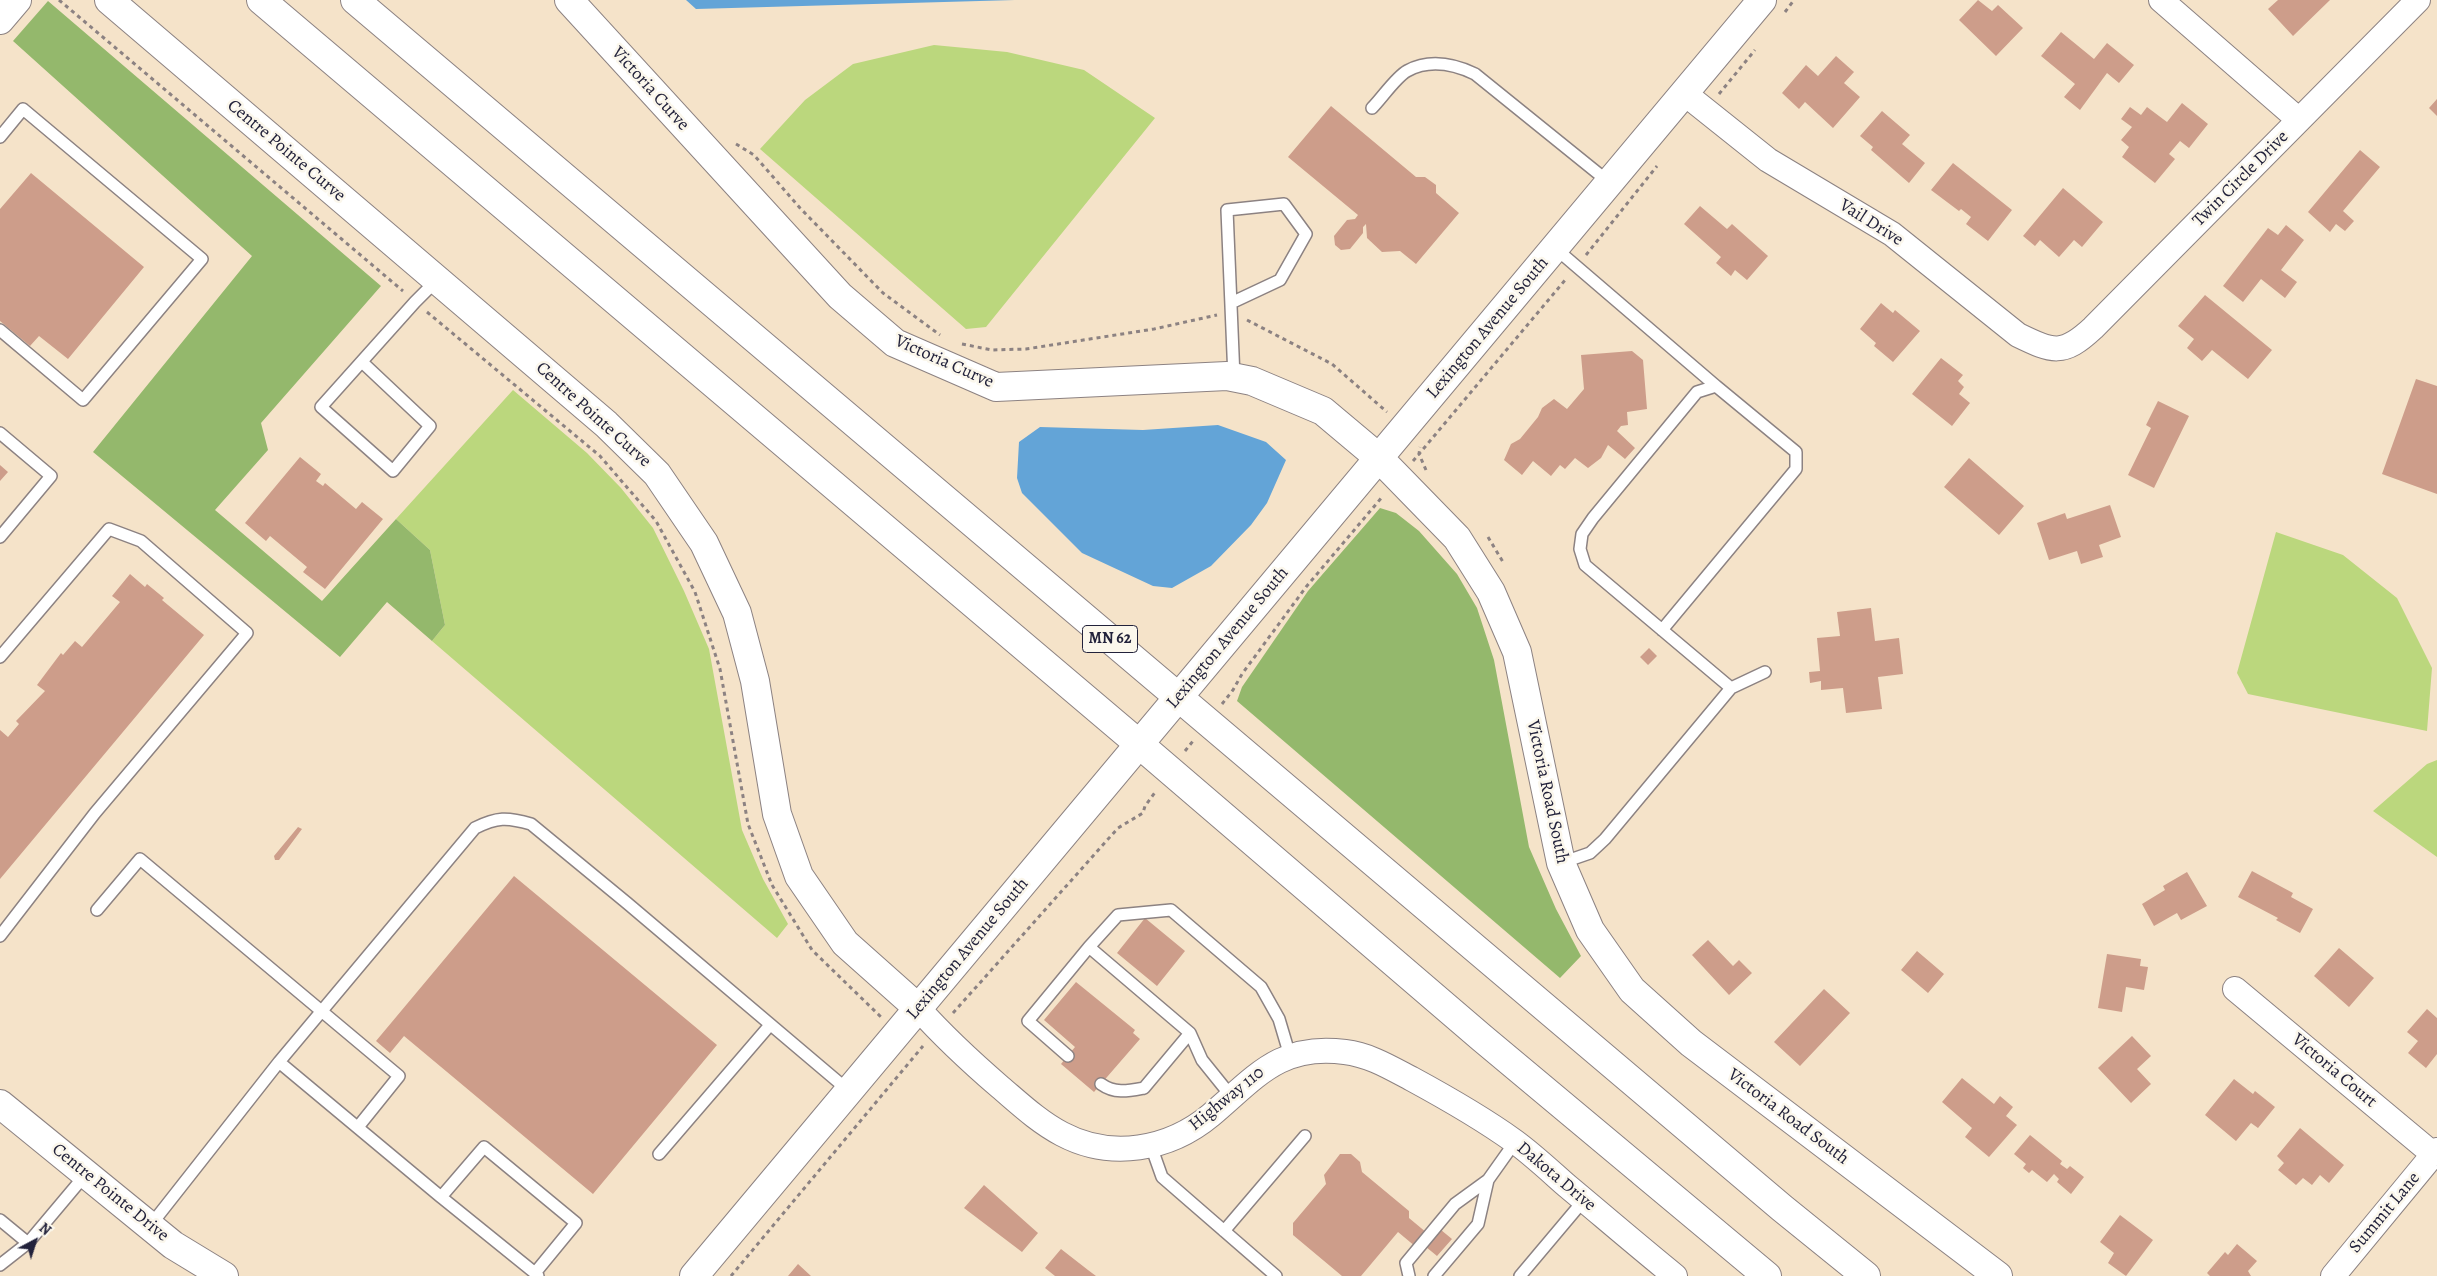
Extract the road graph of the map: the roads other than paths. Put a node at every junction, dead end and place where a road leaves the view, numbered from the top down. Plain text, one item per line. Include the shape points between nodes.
1 (17, 0) edge
2 (108, 0) edge
3 (261, 0) edge
4 (355, 0) edge
5 (569, 0) edge
6 (2161, 0) edge
7 (2418, 0) edge
8 (1773, 7) edge
9 (0, 20) edge
10 (1694, 101) junction
11 (1372, 108) dead end
12 (2299, 120) junction
13 (0, 137) edge
14 (1610, 183) junction
15 (1555, 248) junction
16 (437, 280) junction
17 (1231, 303) junction
18 (0, 330) edge
19 (2057, 350) joint
20 (362, 362) junction
21 (1234, 378) junction
22 (1716, 386) junction
23 (0, 433) edge
24 (1379, 458) junction
25 (0, 537) edge
26 (1662, 630) junction
27 (0, 658) edge
28 (1765, 672) dead end
29 (1731, 688) junction
30 (1178, 698) junction
31 (1139, 744) junction
32 (1561, 863) junction
33 (97, 910) dead end
34 (0, 936) edge
35 (1089, 947) junction
36 (2235, 989) dead end
37 (918, 1008) junction
38 (321, 1011) junction
39 (770, 1025) junction
40 (1190, 1033) junction
41 (1068, 1056) dead end
42 (1290, 1056) junction
43 (279, 1062) junction
44 (1101, 1084) dead end
45 (1429, 1088) joint
46 (848, 1091) junction
47 (1231, 1096) junction
48 (0, 1104) edge
49 (358, 1127) junction
50 (1305, 1136) dead end
51 (1515, 1142) junction
52 (1151, 1146) junction
53 (2435, 1152) edge
54 (659, 1154) dead end
55 (86, 1174) junction
56 (1488, 1180) junction
57 (441, 1197) junction
58 (1584, 1200) junction
59 (1782, 1208) junction
60 (0, 1220) edge
61 (150, 1226) junction
62 (1224, 1231) junction
63 (28, 1243) junction
64 (0, 1265) edge
65 (537, 1275) edge
66 (224, 1276) edge
67 (694, 1276) edge
68 (1276, 1276) edge
69 (1409, 1276) edge
70 (1434, 1276) edge
71 (1520, 1276) edge
72 (1675, 1276) edge
73 (1767, 1276) edge
74 (1866, 1276) edge
75 (1877, 1276) edge
76 (1998, 1276) edge
77 (2333, 1276) edge

1 - 9 main road
2 - 16 main road, Centre Pointe Curve
3 - 31 main road
4 - 30 main road, MN 62
5 - 21 main road, Victoria Curve via 840,296 896,343 996,387
6 - 12 street
7 - 12 street, Twin Circle Drive
8 - 10 main road, Lexington Avenue South
10 - 14 main road, Lexington Avenue South
10 - 19 street, Vail Drive via 1768,160 1892,234 2018,334 2040,346
11 - 14 lane via 1406,72 1438,64 1458,66 1475,74
12 - 19 street, Twin Circle Drive via 2093,328 2078,342
13 - 18 lane via 23,109 202,259 83,400
14 - 15 main road, Lexington Avenue South
15 - 22 lane
15 - 24 main road, Lexington Avenue South
16 - 20 lane
16 - 37 main road, Centre Pointe Curve via 613,430 657,474 704,543 737,613 755,681 777,814 799,876 845,943
17 - 17 lane via 1227,210 1284,204 1306,234 1280,280
17 - 21 lane
20 - 20 lane via 321,407 393,471 430,426
21 - 24 main road, Victoria Curve via 1252,381 1323,411
22 - 26 lane via 1796,452 1796,469
22 - 26 lane via 1697,392 1582,534 1580,549 1585,565
23 - 25 lane via 51,476
24 - 30 main road, Lexington Avenue South
24 - 32 main road, Victoria Road South via 1457,538 1491,592 1517,652
26 - 29 lane
27 - 34 lane via 109,529 141,541 247,633 95,813
28 - 29 lane
29 - 32 lane via 1605,839 1590,853
30 - 31 main road, Lexington Avenue South
30 - 59 main road, MN 62
31 - 37 main road, Lexington Avenue South
31 - 73 main road via 1482,1038
32 - 76 main road, Victoria Road South via 1590,930 1632,990 1690,1043
33 - 38 lane via 140,859
35 - 40 lane
35 - 41 lane via 1028,1021
35 - 42 lane via 1118,915 1172,910 1261,986 1279,1019
36 - 53 street, Victoria Court
37 - 46 main road, Lexington Avenue South
37 - 52 street, Highway 110 via 951,1045 1038,1119 1060,1133 1103,1148
38 - 39 lane via 475,828 492,819 512,818 531,824
38 - 43 lane
38 - 49 lane via 399,1076
39 - 46 lane
39 - 54 lane
40 - 44 lane via 1144,1088 1110,1090
40 - 47 lane via 1202,1060
42 - 45 street, Highway 110 via 1321,1051 1345,1052 1374,1059
42 - 47 street, Highway 110 via 1258,1072
43 - 49 lane
43 - 61 lane
45 - 51 street, Dakota Drive
46 - 67 main road, Lexington Avenue South
47 - 52 street, Highway 110 via 1196,1127
48 - 55 main road, Centre Pointe Drive
49 - 57 lane
50 - 62 lane
51 - 56 lane
51 - 58 street, Dakota Drive
52 - 62 lane via 1162,1177
53 - 77 street, Summit Lane
55 - 61 main road, Centre Pointe Drive
55 - 63 lane
56 - 69 lane via 1455,1204 1418,1248 1406,1263
56 - 70 lane via 1478,1224
57 - 65 lane
57 - 65 lane via 484,1147 576,1222
58 - 71 lane
58 - 72 street, Dakota Drive
59 - 74 main road, MN 62
59 - 75 main road
60 - 63 lane
61 - 66 main road, Centre Pointe Drive via 199,1266
62 - 68 lane
63 - 64 lane

